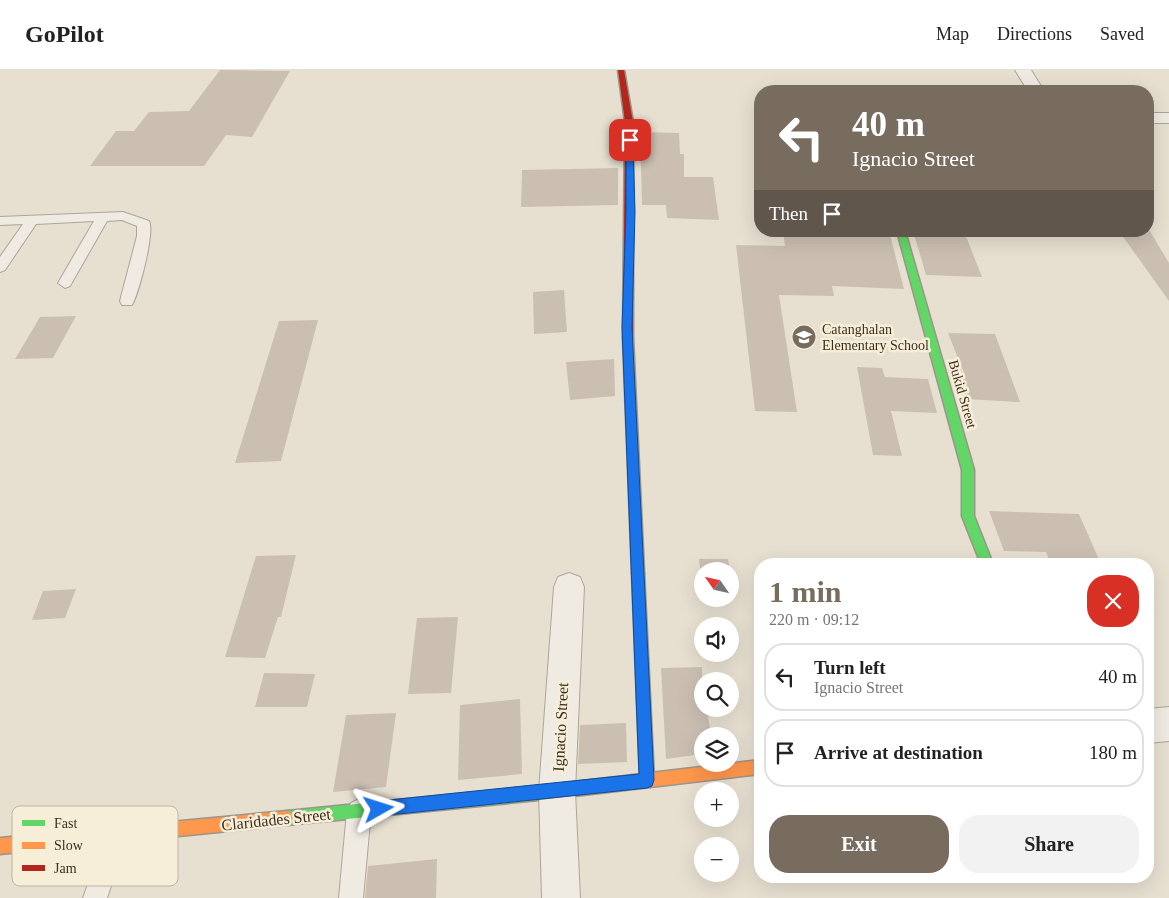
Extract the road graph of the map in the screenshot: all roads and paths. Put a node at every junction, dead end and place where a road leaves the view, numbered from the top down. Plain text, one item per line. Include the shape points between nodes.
1 (621, 70) edge
2 (1023, 70) edge
3 (1032, 85) edge
4 (1154, 118) edge
5 (1169, 118) edge
6 (103, 217) junction
7 (32, 220) junction
8 (0, 221) edge
9 (904, 237) edge
10 (0, 267) edge
11 (65, 283) dead end
12 (128, 301) dead end
13 (985, 558) edge
14 (569, 587) dead end
15 (1169, 724) edge
16 (1154, 725) edge
17 (754, 769) edge
18 (647, 780) junction
19 (557, 791) junction
20 (359, 811) junction
21 (178, 829) edge
22 (99, 886) edge
23 (95, 898) edge
24 (351, 898) edge
25 (561, 898) edge

1 - 18 street via 629,122 627,327
2 - 3 street
4 - 5 street
6 - 7 lane
6 - 11 lane
6 - 12 lane via 129,217 144,224
7 - 8 lane
7 - 10 lane
9 - 13 street, Bukid Street via 968,470 968,516
14 - 19 street, Ignacio Street
15 - 16 street
17 - 18 street, Claridades Street
18 - 19 street, Claridades Street
19 - 20 street, Claridades Street
19 - 25 street, Ignacio Street
20 - 21 street, Claridades Street
20 - 24 lane
22 - 23 lane

